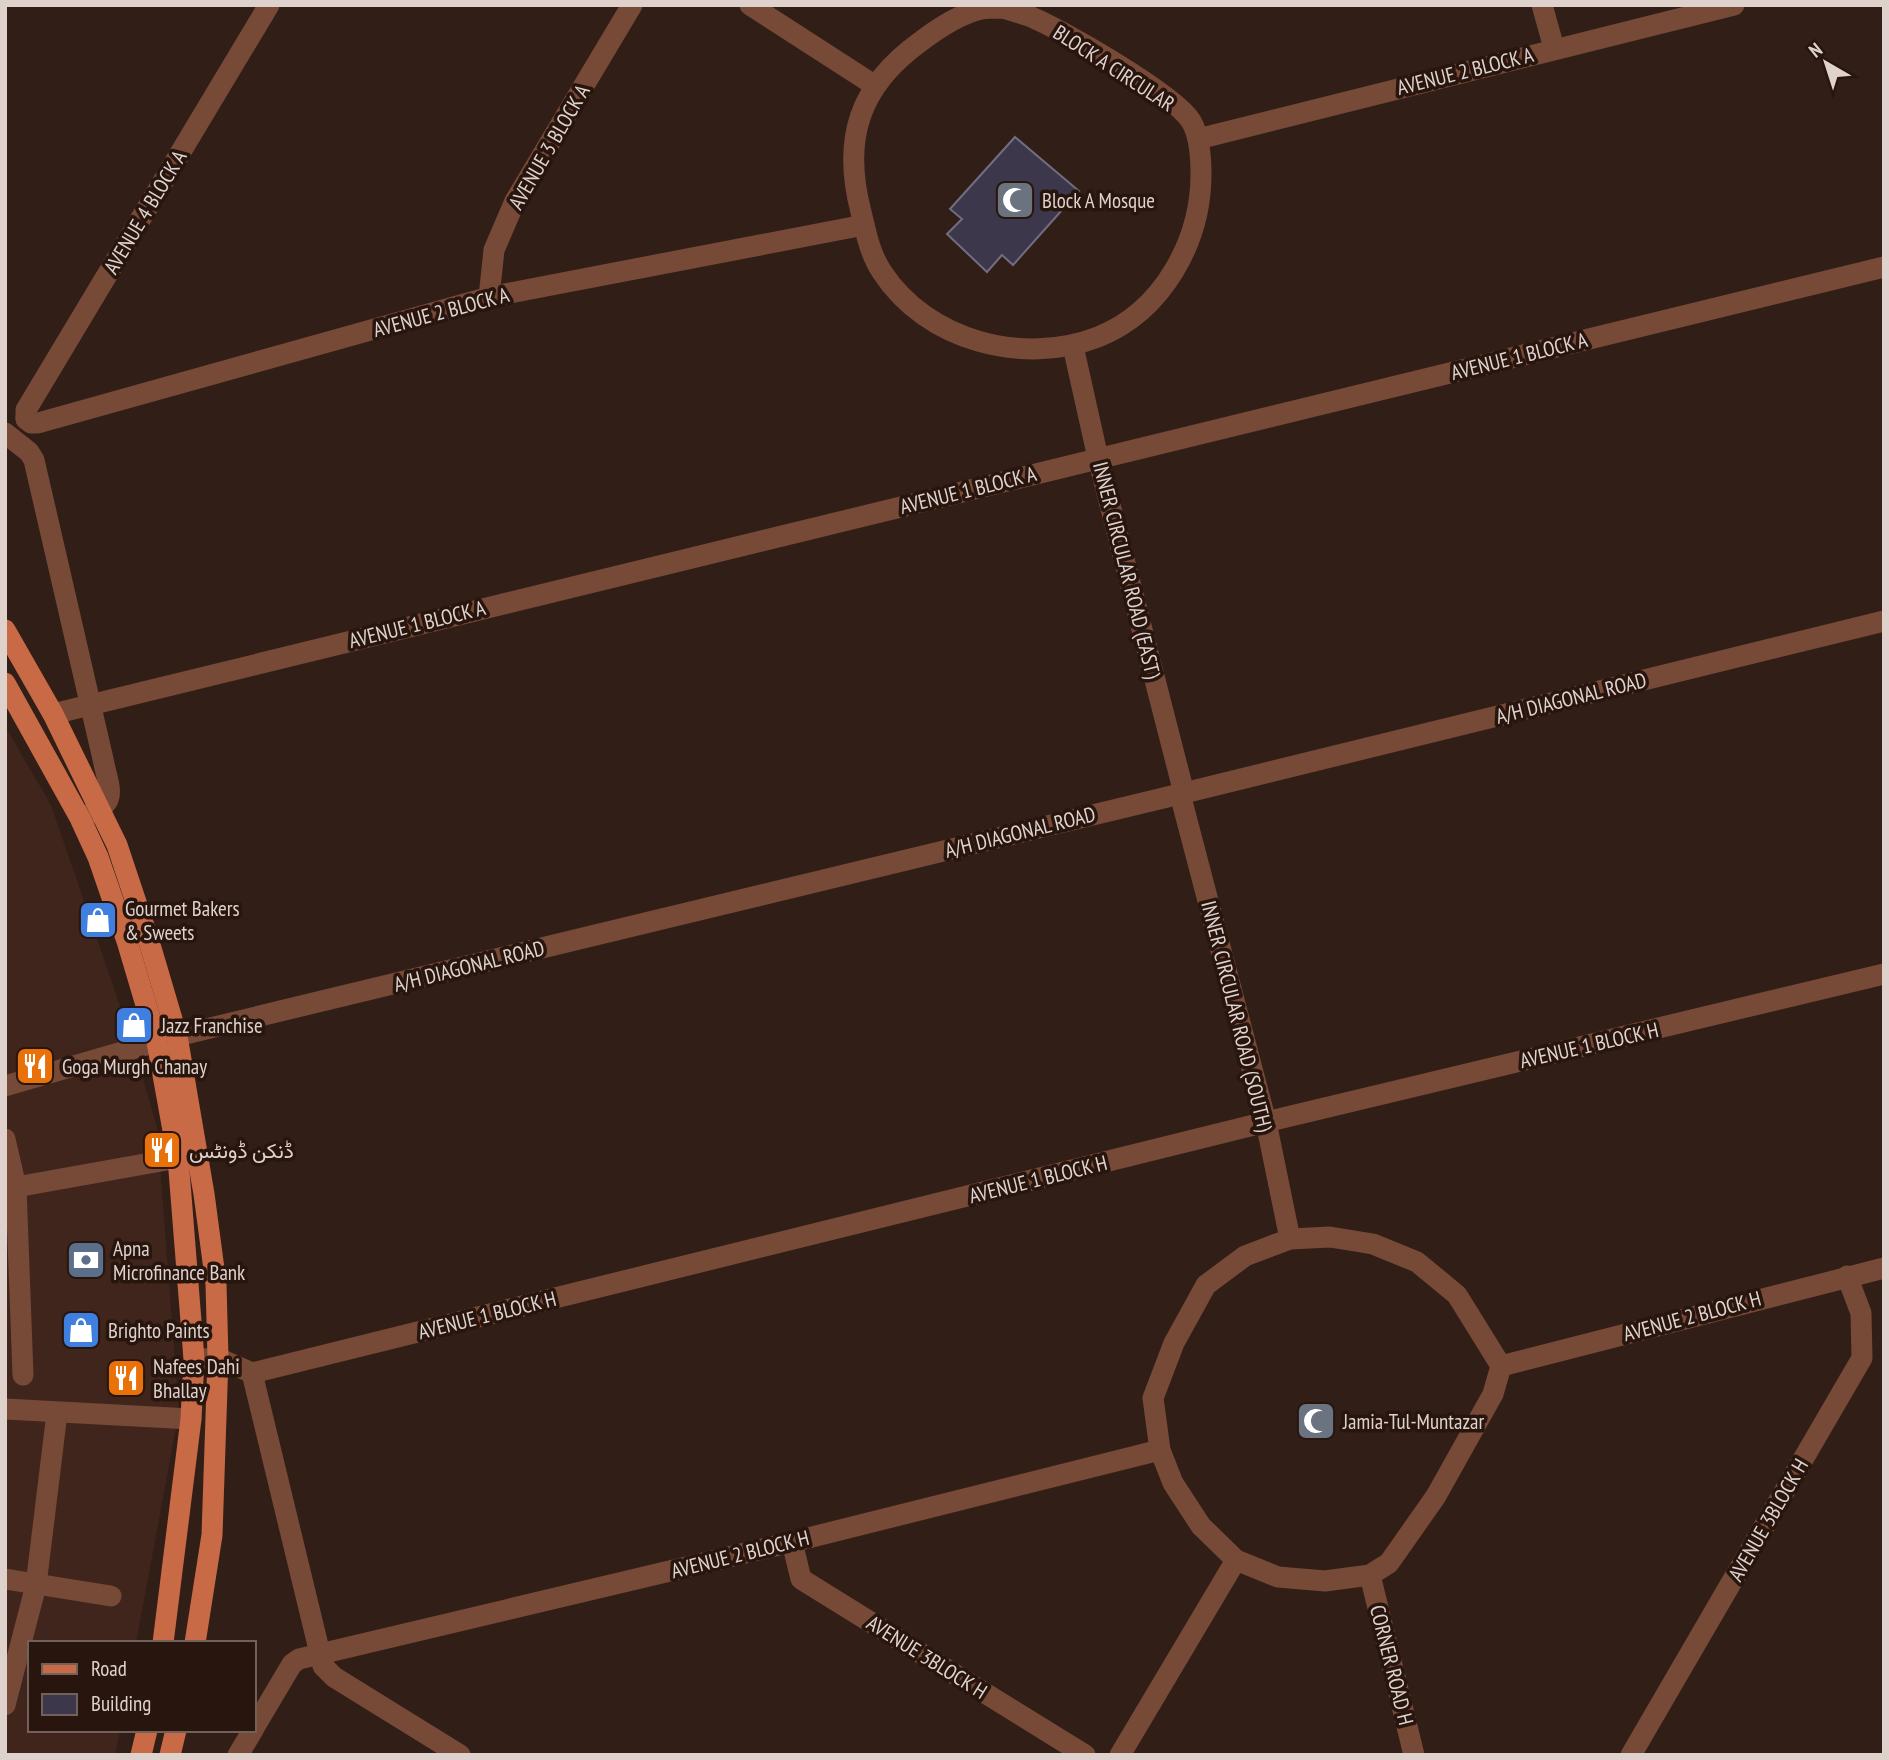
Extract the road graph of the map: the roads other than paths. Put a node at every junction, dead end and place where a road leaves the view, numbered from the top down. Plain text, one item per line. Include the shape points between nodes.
1 (269, 5) edge
2 (632, 5) edge
3 (750, 5) edge
4 (1542, 5) edge
5 (1734, 5) edge
6 (981, 7) edge
7 (1554, 48) junction
8 (874, 85) junction
9 (1198, 139) junction
10 (864, 225) junction
11 (1884, 267) edge
12 (489, 297) junction
13 (1073, 346) junction
14 (26, 419) junction
15 (9, 435) edge
16 (1098, 458) junction
17 (1884, 621) edge
18 (5, 630) edge
19 (5, 683) edge
20 (89, 705) junction
21 (53, 714) junction
22 (1182, 794) junction
23 (101, 810) junction
24 (80, 818) junction
25 (1884, 974) edge
26 (167, 1039) junction
27 (5, 1086) edge
28 (1266, 1122) junction
29 (5, 1139) edge
30 (178, 1158) junction
31 (16, 1187) junction
32 (1290, 1239) junction
33 (1884, 1268) edge
34 (1847, 1276) junction
35 (13, 1322) edge
36 (218, 1358) junction
37 (194, 1359) junction
38 (1501, 1366) junction
39 (252, 1373) junction
40 (23, 1375) dead end
41 (5, 1409) edge
42 (57, 1413) junction
43 (191, 1419) junction
44 (1160, 1450) junction
45 (792, 1542) junction
46 (1236, 1560) junction
47 (1370, 1575) junction
48 (5, 1579) edge
49 (36, 1585) junction
50 (111, 1596) dead end
51 (163, 1641) edge
52 (195, 1641) edge
53 (319, 1654) junction
54 (5, 1705) edge
55 (256, 1724) edge
56 (147, 1732) edge
57 (176, 1732) edge
58 (251, 1732) edge
59 (141, 1755) edge
60 (170, 1755) edge
61 (238, 1755) edge
62 (460, 1755) edge
63 (1085, 1755) edge
64 (1120, 1755) edge
65 (1414, 1755) edge
66 (1630, 1755) edge

1 - 14 street, AVENUE 4 BLOCK A via 26,410
2 - 12 street, AVENUE 3 BLOCK A via 515,201 494,250
3 - 8 street
4 - 7 street
5 - 7 street, AVENUE 2 BLOCK A
6 - 8 street, BLOCK A CIRCULAR via 902,54
6 - 9 street, BLOCK A CIRCULAR via 1016,12 1066,35 1160,93 1190,121
7 - 9 street, AVENUE 2 BLOCK A
8 - 10 street, BLOCK A CIRCULAR via 854,135 852,166
9 - 13 street, BLOCK A CIRCULAR via 1201,197 1192,234 1172,275 1151,302 1123,323
10 - 12 street, AVENUE 2 BLOCK A
10 - 13 street, BLOCK A CIRCULAR via 882,272 898,293 935,323 956,334 1008,348
11 - 16 street, AVENUE 1 BLOCK A
12 - 14 street, AVENUE 2 BLOCK A via 38,423
13 - 16 street, INNER CIRCULAR ROAD (EAST)
14 - 15 street, AVENUE 4 BLOCK A
15 - 20 street via 34,460
16 - 20 street, AVENUE 1 BLOCK A
16 - 22 street, INNER CIRCULAR ROAD (EAST)
17 - 22 street, A/H DIAGONAL ROAD
18 - 21 main road
19 - 24 main road
20 - 21 street, AVENUE 1 BLOCK A
20 - 23 street via 109,792
21 - 23 main road
22 - 26 street, A/H DIAGONAL ROAD
22 - 28 street, INNER CIRCULAR ROAD (SOUTH)
23 - 24 street
23 - 26 main road via 133,892
24 - 26 main road
25 - 28 street, AVENUE 1 BLOCK H
26 - 27 street, A/H DIAGONAL ROAD
26 - 30 main road
26 - 36 main road via 206,1207 216,1284
28 - 32 street, INNER CIRCULAR ROAD (SOUTH)
28 - 39 street, AVENUE 1 BLOCK H
29 - 31 street
30 - 31 street
30 - 37 main road
31 - 35 street
32 - 38 street via 1330,1237 1373,1244 1417,1262 1457,1295
32 - 44 street via 1245,1256 1206,1285 1174,1343 1153,1398
33 - 34 street, AVENUE 2 BLOCK H
34 - 38 street, AVENUE 2 BLOCK H
34 - 66 street, AVENUE 3BLOCK H via 1861,1313 1862,1358
35 - 40 street
36 - 37 street
36 - 39 street
36 - 52 main road via 212,1535
37 - 43 main road
38 - 47 street via 1493,1394 1436,1496 1389,1563
39 - 53 street
41 - 42 street
42 - 43 street
42 - 49 street
43 - 51 main road
44 - 45 street, AVENUE 2 BLOCK H
44 - 46 street via 1172,1483 1201,1525
45 - 53 street, AVENUE 2 BLOCK H
45 - 63 street, AVENUE 3BLOCK H via 801,1579
46 - 47 street via 1278,1577 1325,1581
46 - 64 street
47 - 65 street, CORNER ROAD H
48 - 49 street
49 - 50 street
49 - 54 street
53 - 55 street, AVENUE 2 BLOCK H via 292,1664
53 - 62 street via 334,1677
56 - 59 main road
57 - 60 main road
58 - 61 street, AVENUE 2 BLOCK H

